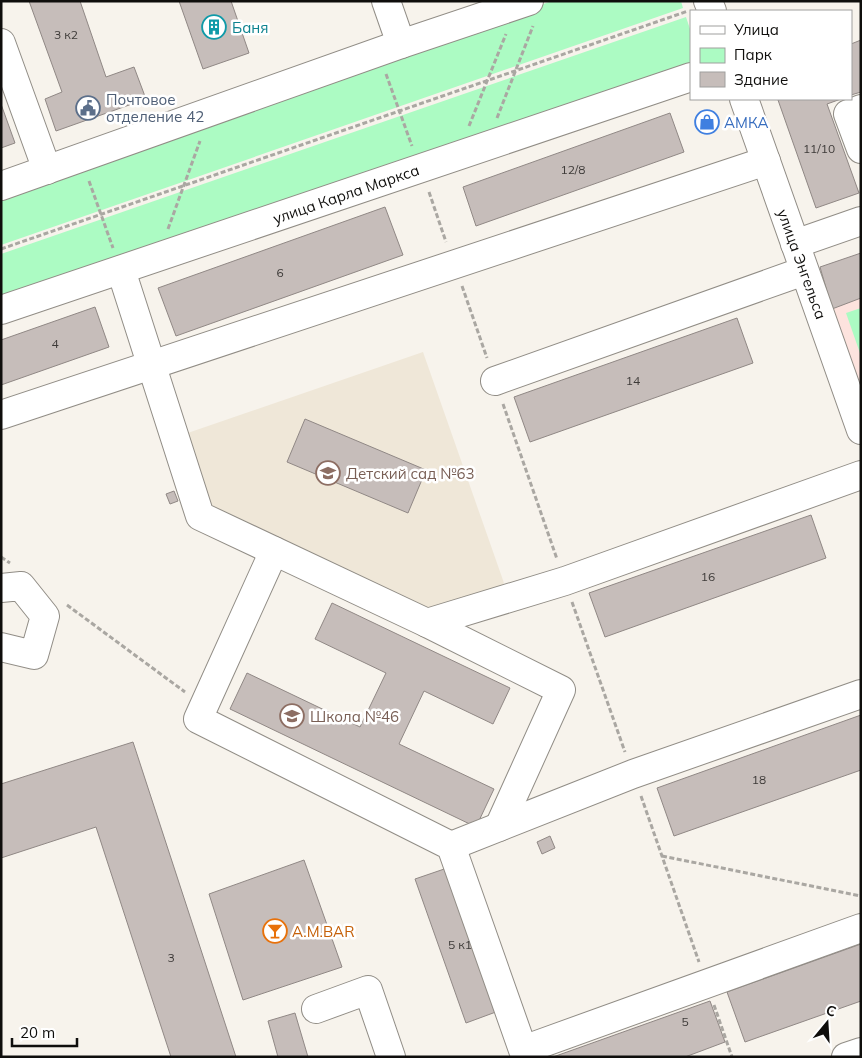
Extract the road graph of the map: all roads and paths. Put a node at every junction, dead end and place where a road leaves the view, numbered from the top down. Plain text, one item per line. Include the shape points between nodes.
1 (386, 1) edge
2 (712, 4) edge
3 (527, 8) edge
4 (694, 10) edge
5 (690, 11) edge
6 (1, 43) edge
7 (390, 48) junction
8 (515, 71) junction
9 (7, 76) edge
10 (690, 77) edge
11 (487, 81) junction
12 (744, 100) edge
13 (861, 109) edge
14 (400, 111) junction
15 (210, 112) junction
16 (486, 146) junction
17 (861, 150) edge
18 (456, 156) junction
19 (81, 158) junction
20 (766, 161) junction
21 (420, 168) junction
22 (47, 170) junction
23 (1, 186) edge
24 (183, 186) junction
25 (102, 215) junction
26 (861, 221) edge
27 (795, 244) junction
28 (1, 250) edge
29 (158, 258) junction
30 (454, 265) junction
31 (121, 270) junction
32 (804, 271) junction
33 (1, 310) edge
34 (152, 365) junction
35 (495, 381) junction
36 (1, 415) edge
37 (861, 430) edge
38 (861, 475) edge
39 (274, 551) junction
40 (1, 557) edge
41 (9, 578) edge
42 (565, 580) junction
43 (63, 602) dead end
44 (427, 623) junction
45 (1, 647) edge
46 (861, 694) edge
47 (198, 720) junction
48 (633, 774) junction
49 (499, 827) junction
50 (451, 846) junction
51 (662, 856) junction
52 (861, 896) edge
53 (861, 928) edge
54 (706, 984) junction
55 (316, 1009) dead end
56 (861, 1052) edge
57 (390, 1057) edge
58 (732, 1057) edge
59 (846, 1057) edge

1 - 7 street
2 - 4 path
3 - 7 street
3 - 8 path
3 - 11 path
5 - 8 path
6 - 9 street
7 - 14 path
7 - 15 street
8 - 11 path
8 - 16 path
9 - 22 street
10 - 16 street, улица Карла Маркса
11 - 14 path
11 - 18 path
12 - 20 street, улица Энгельса
13 - 17 street via 848,114
14 - 21 path
14 - 24 path
15 - 19 street
15 - 24 path
16 - 18 street, улица Карла Маркса
18 - 21 street, улица Карла Маркса
19 - 22 street
19 - 25 path
20 - 27 street, улица Энгельса
20 - 30 street
21 - 29 street, улица Карла Маркса
21 - 30 path
22 - 23 street
24 - 25 path
24 - 29 path
25 - 28 path
25 - 31 path
26 - 27 street
27 - 32 street, улица Энгельса
29 - 31 street, улица Карла Маркса
30 - 34 street
30 - 35 path
31 - 33 street, улица Карла Маркса
31 - 34 street
32 - 35 street
32 - 37 street, улица Энгельса
34 - 36 street
34 - 39 street via 200,516
35 - 42 path
38 - 42 street
39 - 44 street
39 - 47 street
40 - 41 path
41 - 45 street via 21,586 45,616 34,655
42 - 44 street
42 - 48 path
43 - 47 path via 195,699
44 - 49 street via 561,690
46 - 48 street
47 - 50 street
48 - 49 street
48 - 51 path
49 - 50 street
50 - 54 street via 523,1050
51 - 52 path
51 - 54 path
53 - 54 street
54 - 58 path
55 - 57 street via 368,990
56 - 59 street

